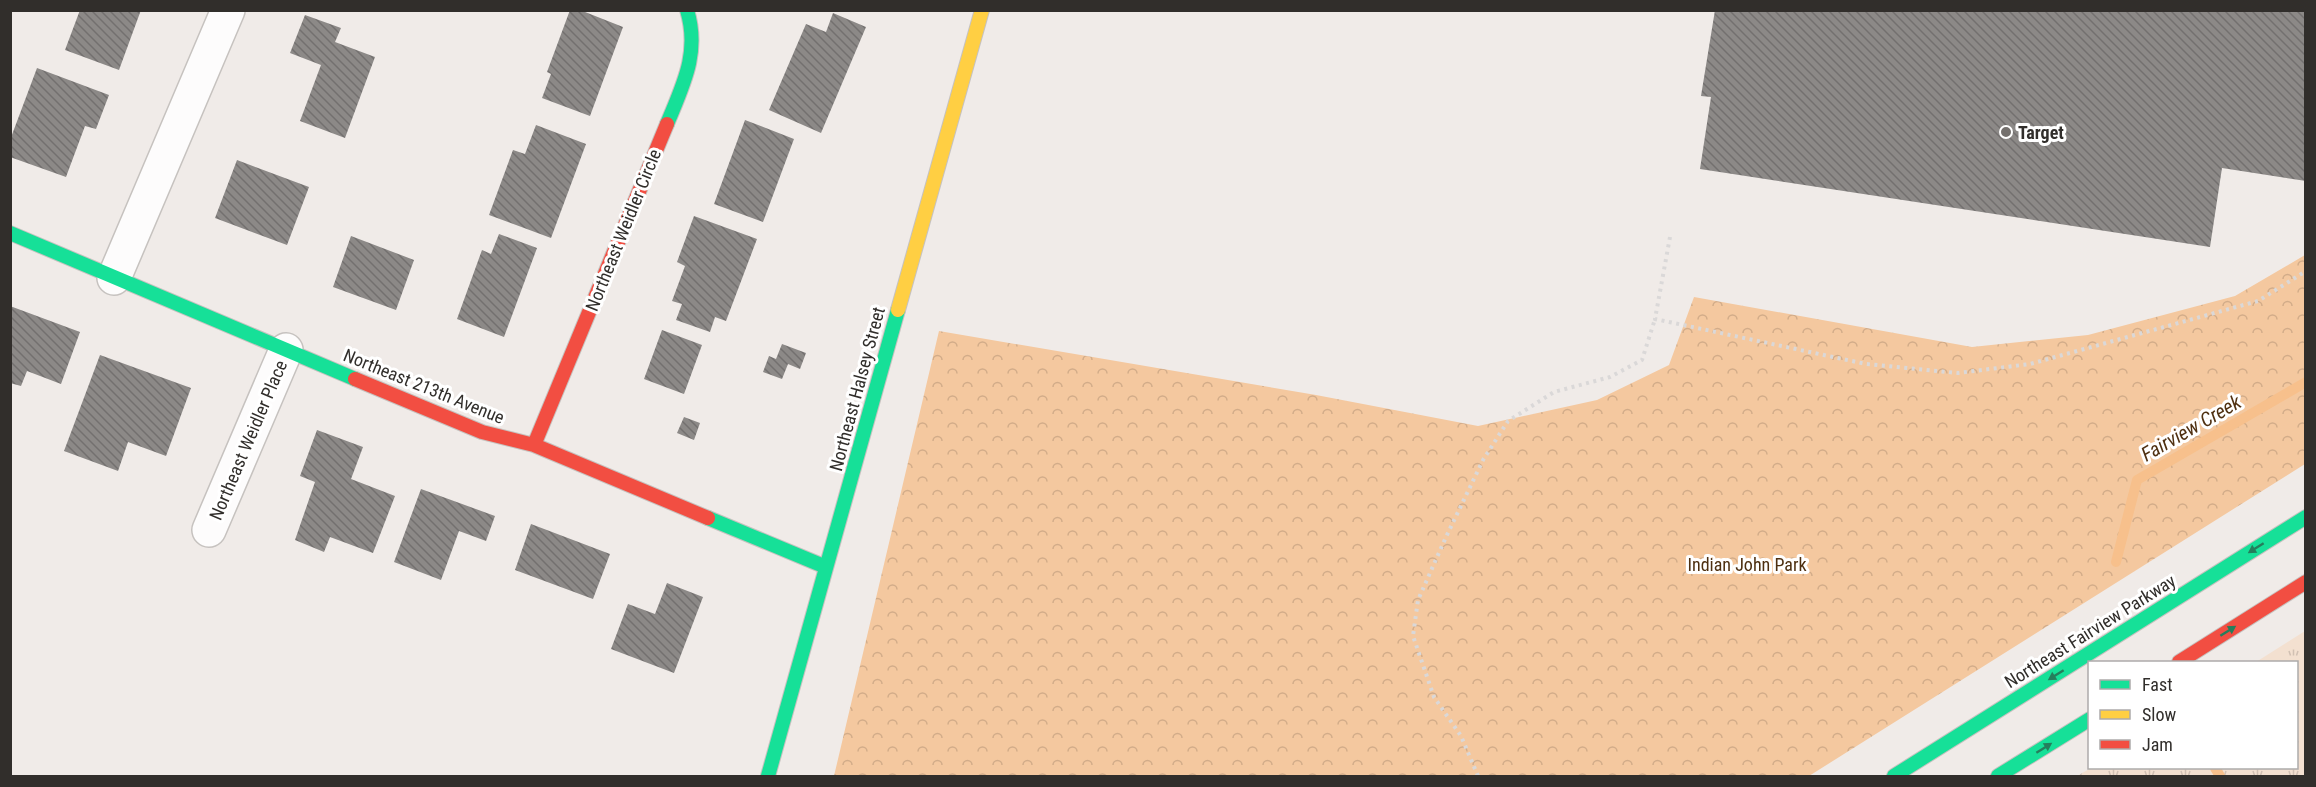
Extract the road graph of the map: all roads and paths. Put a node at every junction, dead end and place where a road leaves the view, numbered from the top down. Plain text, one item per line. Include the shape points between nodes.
1 (228, 10) edge
2 (687, 10) edge
3 (982, 10) edge
4 (10, 233) edge
5 (1670, 237) dead end
6 (2306, 272) edge
7 (114, 278) junction
8 (1655, 319) junction
9 (286, 350) junction
10 (534, 445) junction
11 (2306, 517) edge
12 (210, 530) dead end
13 (826, 567) junction
14 (2306, 582) edge
15 (2182, 661) edge
16 (2088, 720) edge
17 (768, 777) edge
18 (1478, 777) edge
19 (1894, 777) edge
20 (1998, 777) edge

1 - 7 street
2 - 10 main road, Northeast Weidler Circle via 691,23 690,69
3 - 13 main road, Northeast Halsey Street
4 - 7 main road, Northeast 213th Avenue
5 - 8 path
6 - 8 path via 2258,301 2030,364 1958,373 1866,364
7 - 9 main road, Northeast 213th Avenue
8 - 18 path via 1642,360 1610,376 1554,392 1508,421 1483,460 1419,600 1413,636 1434,697 1461,736
9 - 10 main road, Northeast 213th Avenue via 482,432
9 - 12 street, Northeast Weidler Place
10 - 13 main road, Northeast 213th Avenue
11 -> 19 main road, Northeast Fairview Parkway
13 - 17 main road, Northeast Halsey Street
15 -> 14 main road
20 -> 16 main road

